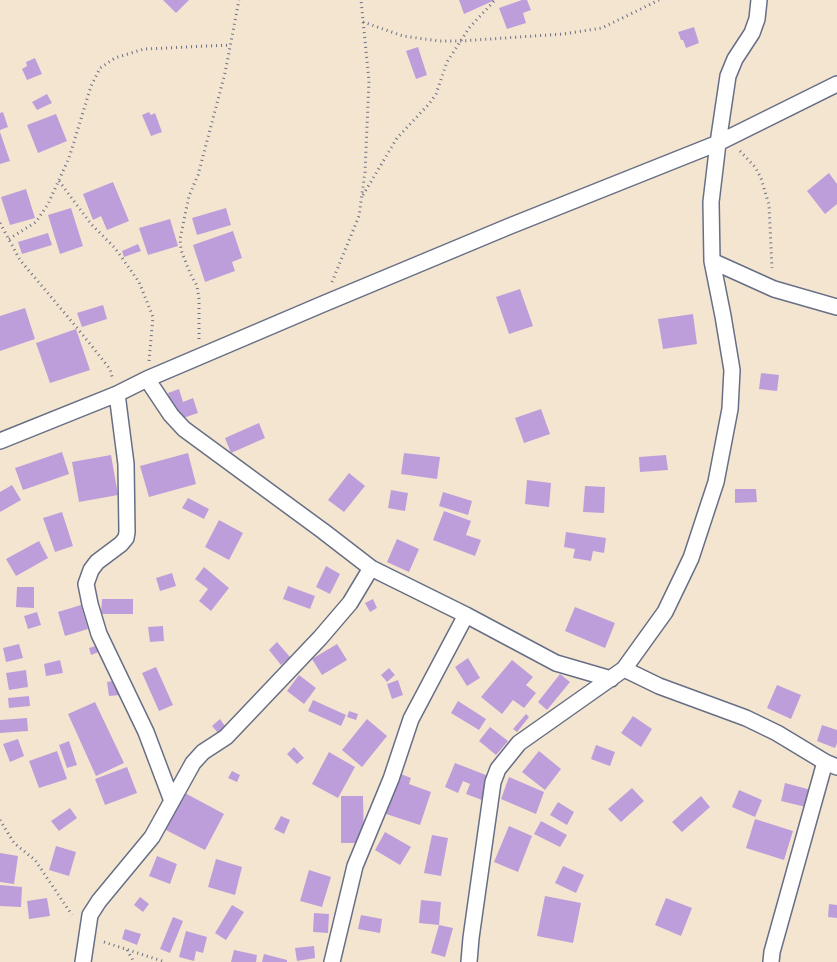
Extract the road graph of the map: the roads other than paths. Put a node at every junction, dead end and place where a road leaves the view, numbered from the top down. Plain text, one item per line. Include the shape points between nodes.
1 (759, 0) edge
2 (837, 84) edge
3 (723, 141) junction
4 (712, 261) junction
5 (837, 307) edge
6 (147, 379) junction
7 (117, 394) junction
8 (0, 441) edge
9 (371, 568) junction
10 (466, 615) junction
11 (624, 669) junction
12 (611, 678) junction
13 (831, 764) edge
14 (172, 801) junction
15 (83, 962) edge
16 (332, 962) edge
17 (470, 962) edge
18 (771, 962) edge

1 - 3 street via 752,33 728,76
2 - 3 street
3 - 4 street via 710,202
3 - 6 street via 510,226
4 - 5 street via 774,289
4 - 11 street via 732,370 730,410 716,482 691,558 665,612
6 - 7 street
6 - 9 street via 184,429
7 - 8 street
7 - 14 street via 126,464 127,532 121,544 97,562 86,584 99,634 146,732
9 - 10 street
9 - 14 street via 350,603 320,638 226,737 193,763
10 - 12 street via 556,663
10 - 16 street via 411,719 391,779 355,866
11 - 12 street
11 - 13 street via 659,686 746,718
12 - 17 street via 519,743 498,769 493,782
13 - 18 street
14 - 15 street via 152,837 90,915

